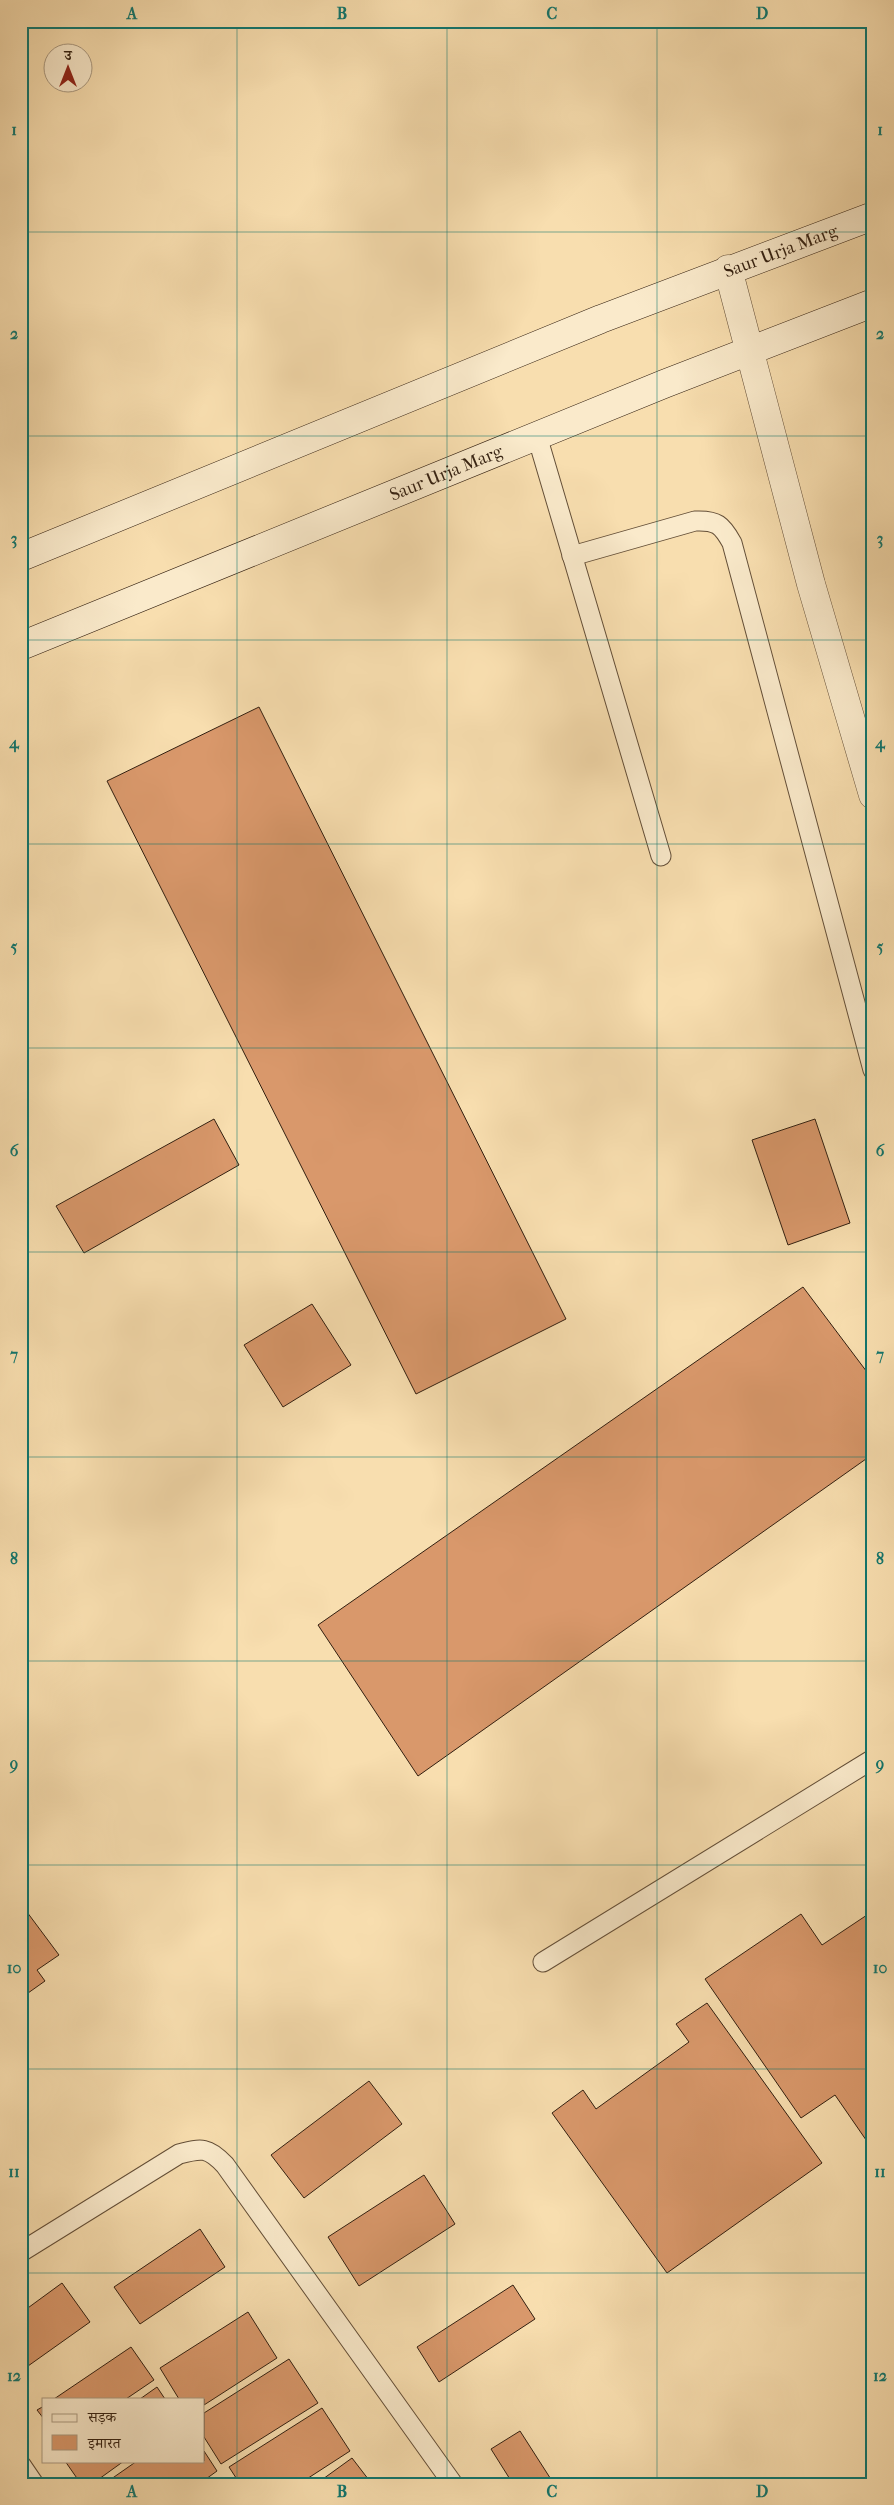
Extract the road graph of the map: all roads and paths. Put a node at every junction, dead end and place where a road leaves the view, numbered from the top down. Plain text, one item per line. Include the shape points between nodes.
1 (873, 216) edge
2 (728, 269) junction
3 (873, 303) edge
4 (748, 352) junction
5 (537, 436) junction
6 (572, 556) junction
7 (21, 557) edge
8 (21, 646) edge
9 (873, 795) edge
10 (661, 856) dead end
11 (873, 1070) edge
12 (873, 1759) edge
13 (543, 1962) dead end
14 (21, 2252) edge
15 (21, 2465) edge
16 (34, 2484) edge
17 (453, 2484) edge

1 - 2 street, Saur Urja Marg
2 - 4 street
2 - 7 street, Saur Urja Marg
3 - 4 street, Saur Urja Marg
4 - 5 street, Saur Urja Marg
4 - 9 street
5 - 6 lane
5 - 8 street, Saur Urja Marg
6 - 10 lane
6 - 11 lane via 695,520 709,520 723,528 732,543
12 - 13 lane
14 - 17 lane via 179,2154 200,2149 214,2153
15 - 16 lane

